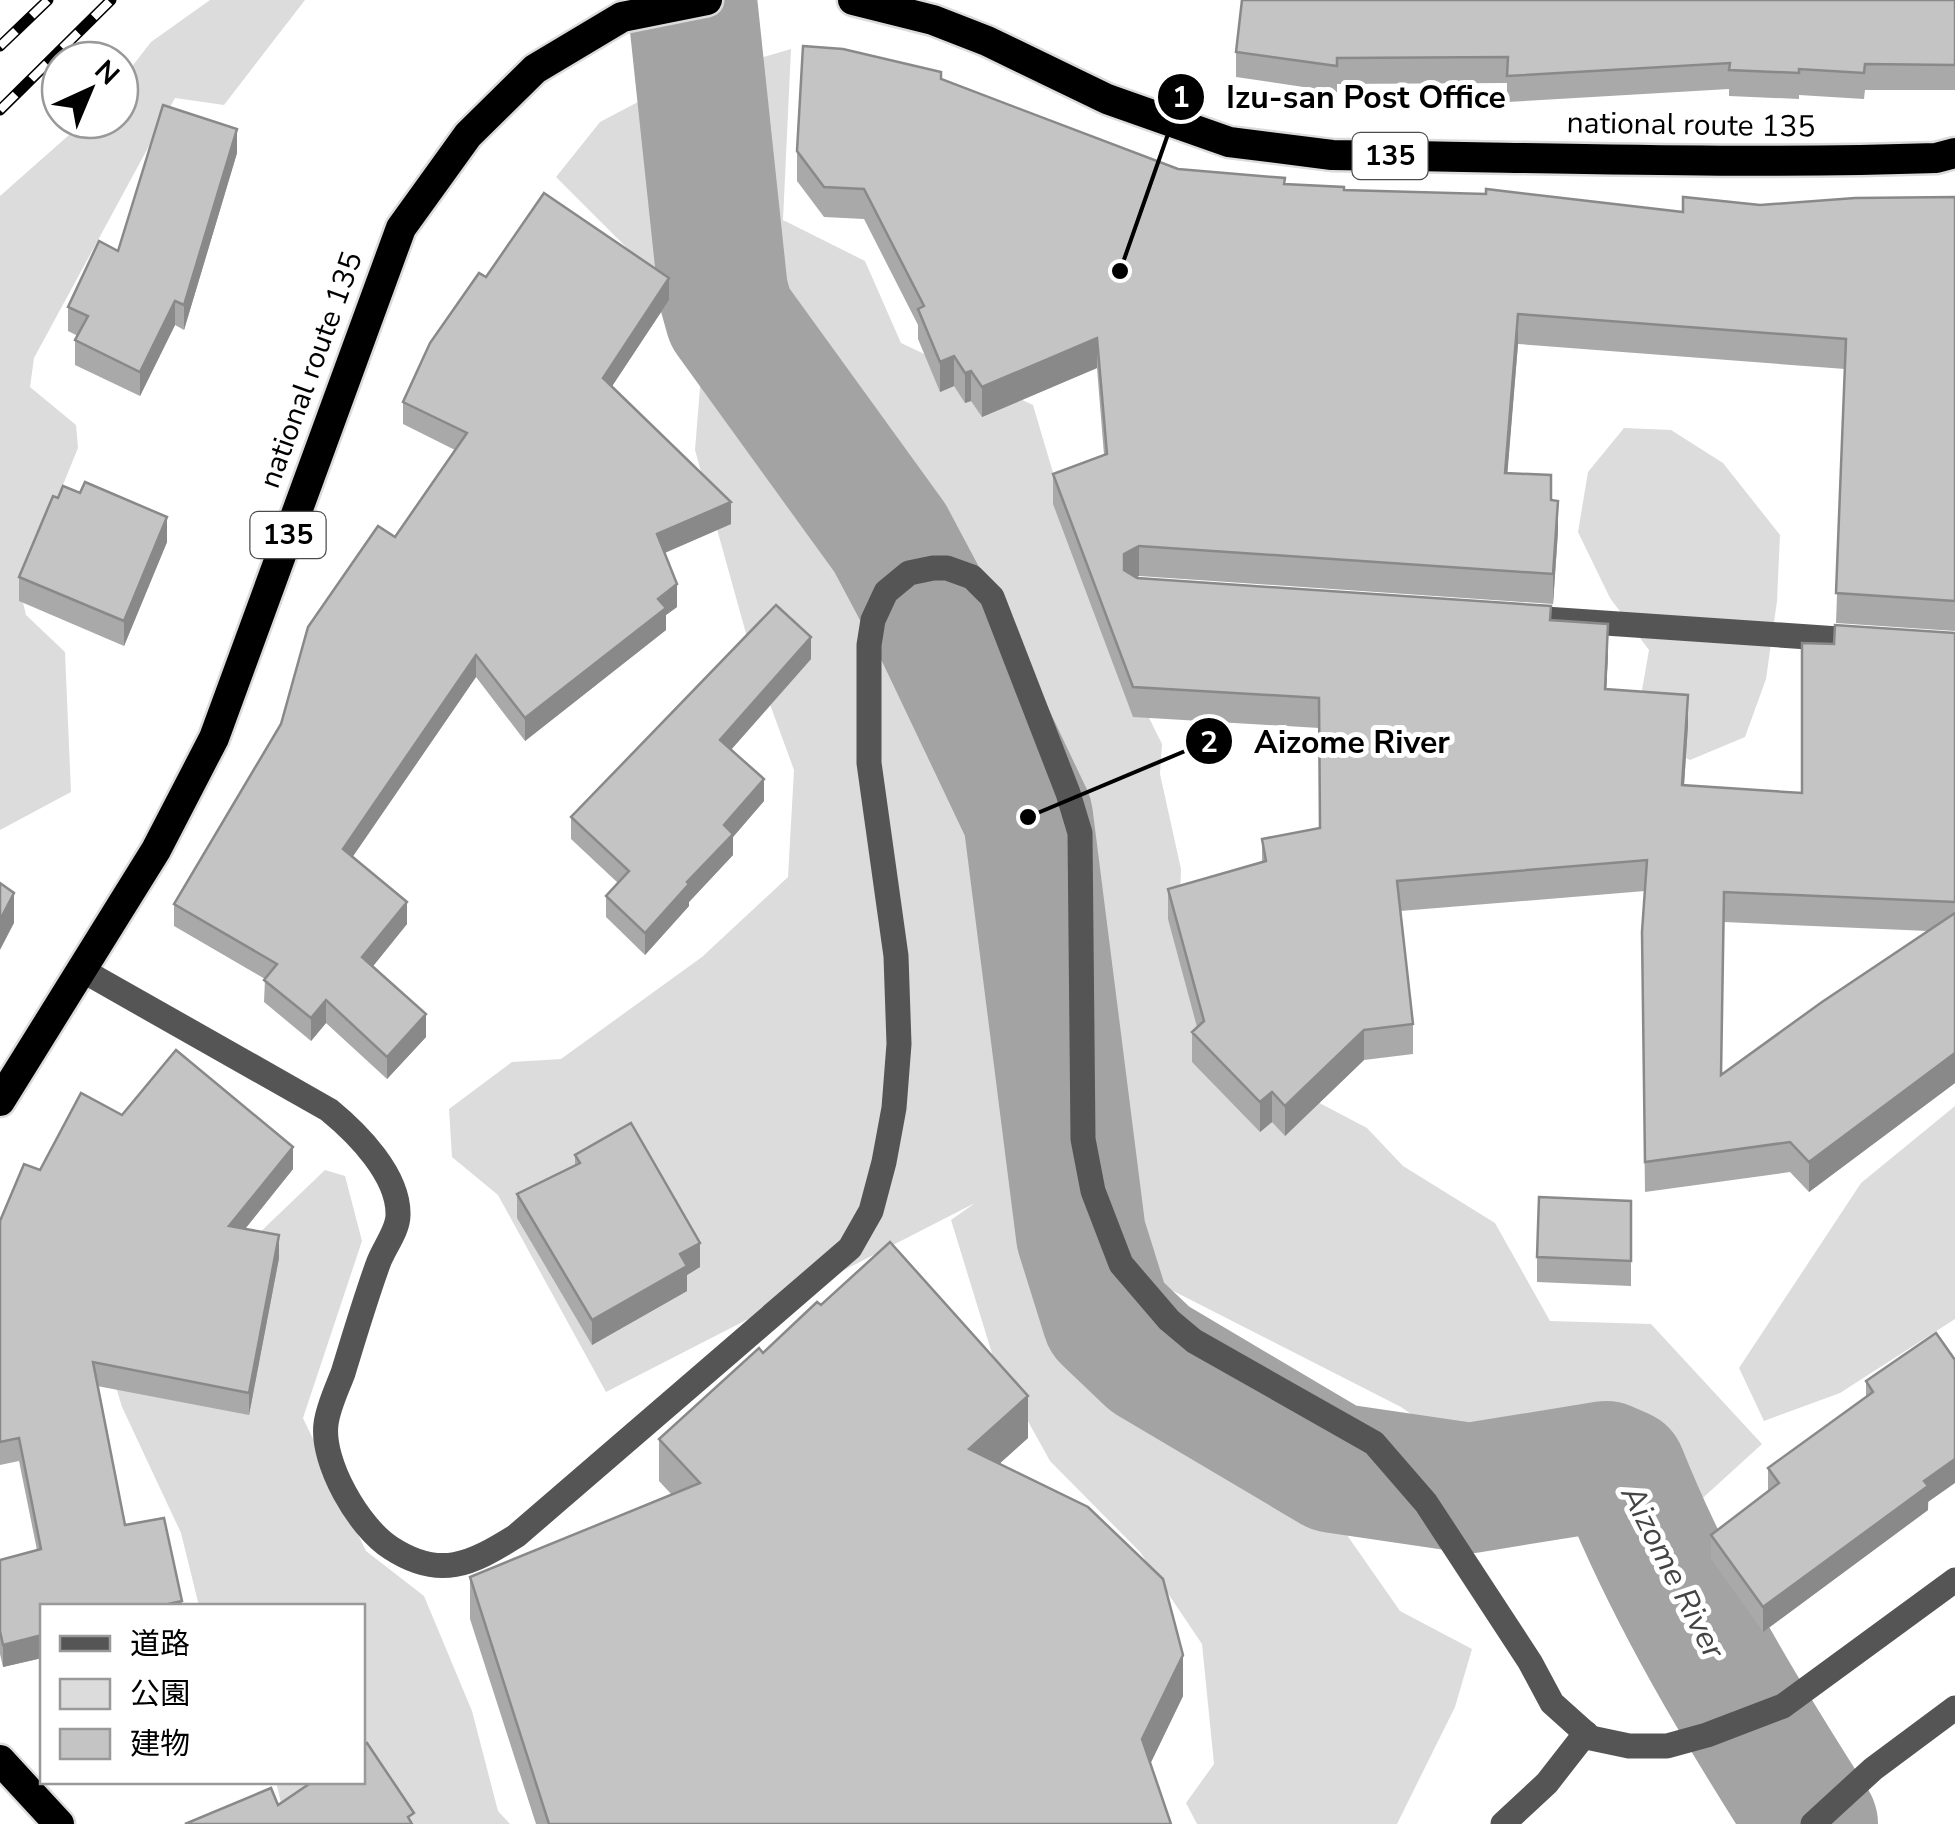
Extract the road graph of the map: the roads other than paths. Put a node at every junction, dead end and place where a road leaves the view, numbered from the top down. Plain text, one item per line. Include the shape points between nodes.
1 (707, 0) edge
2 (862, 1) edge
3 (1955, 153) edge
4 (1492, 616) edge
5 (1898, 643) edge
6 (82, 970) junction
7 (0, 1100) edge
8 (1955, 1580) edge
9 (1955, 1708) edge
10 (1586, 1733) junction
11 (0, 1760) edge
12 (59, 1824) edge
13 (1503, 1824) edge
14 (1813, 1824) edge

1 - 6 highway, national route 135 / 135 via 622,17 535,69 468,135 401,228 214,738
2 - 3 highway, national route 135 / 135 via 933,20 1107,99 1228,142 1282,150 1684,162
4 - 5 street
6 - 7 highway, national route 135 / 135
6 - 10 street via 328,1110 360,1136 395,1191 399,1218 325,1426 332,1464 379,1541 418,1564 479,1559 516,1536 850,1248 871,1211 894,1108 898,1044 896,956 869,763 871,632 886,592 909,573 947,568 972,577 992,597 1080,833 1083,1139 1121,1264 1194,1340 1374,1443 1426,1503 1552,1703
8 - 10 street via 1783,1706 1667,1746 1630,1746
9 - 14 street
10 - 13 street via 1548,1783
11 - 12 highway

